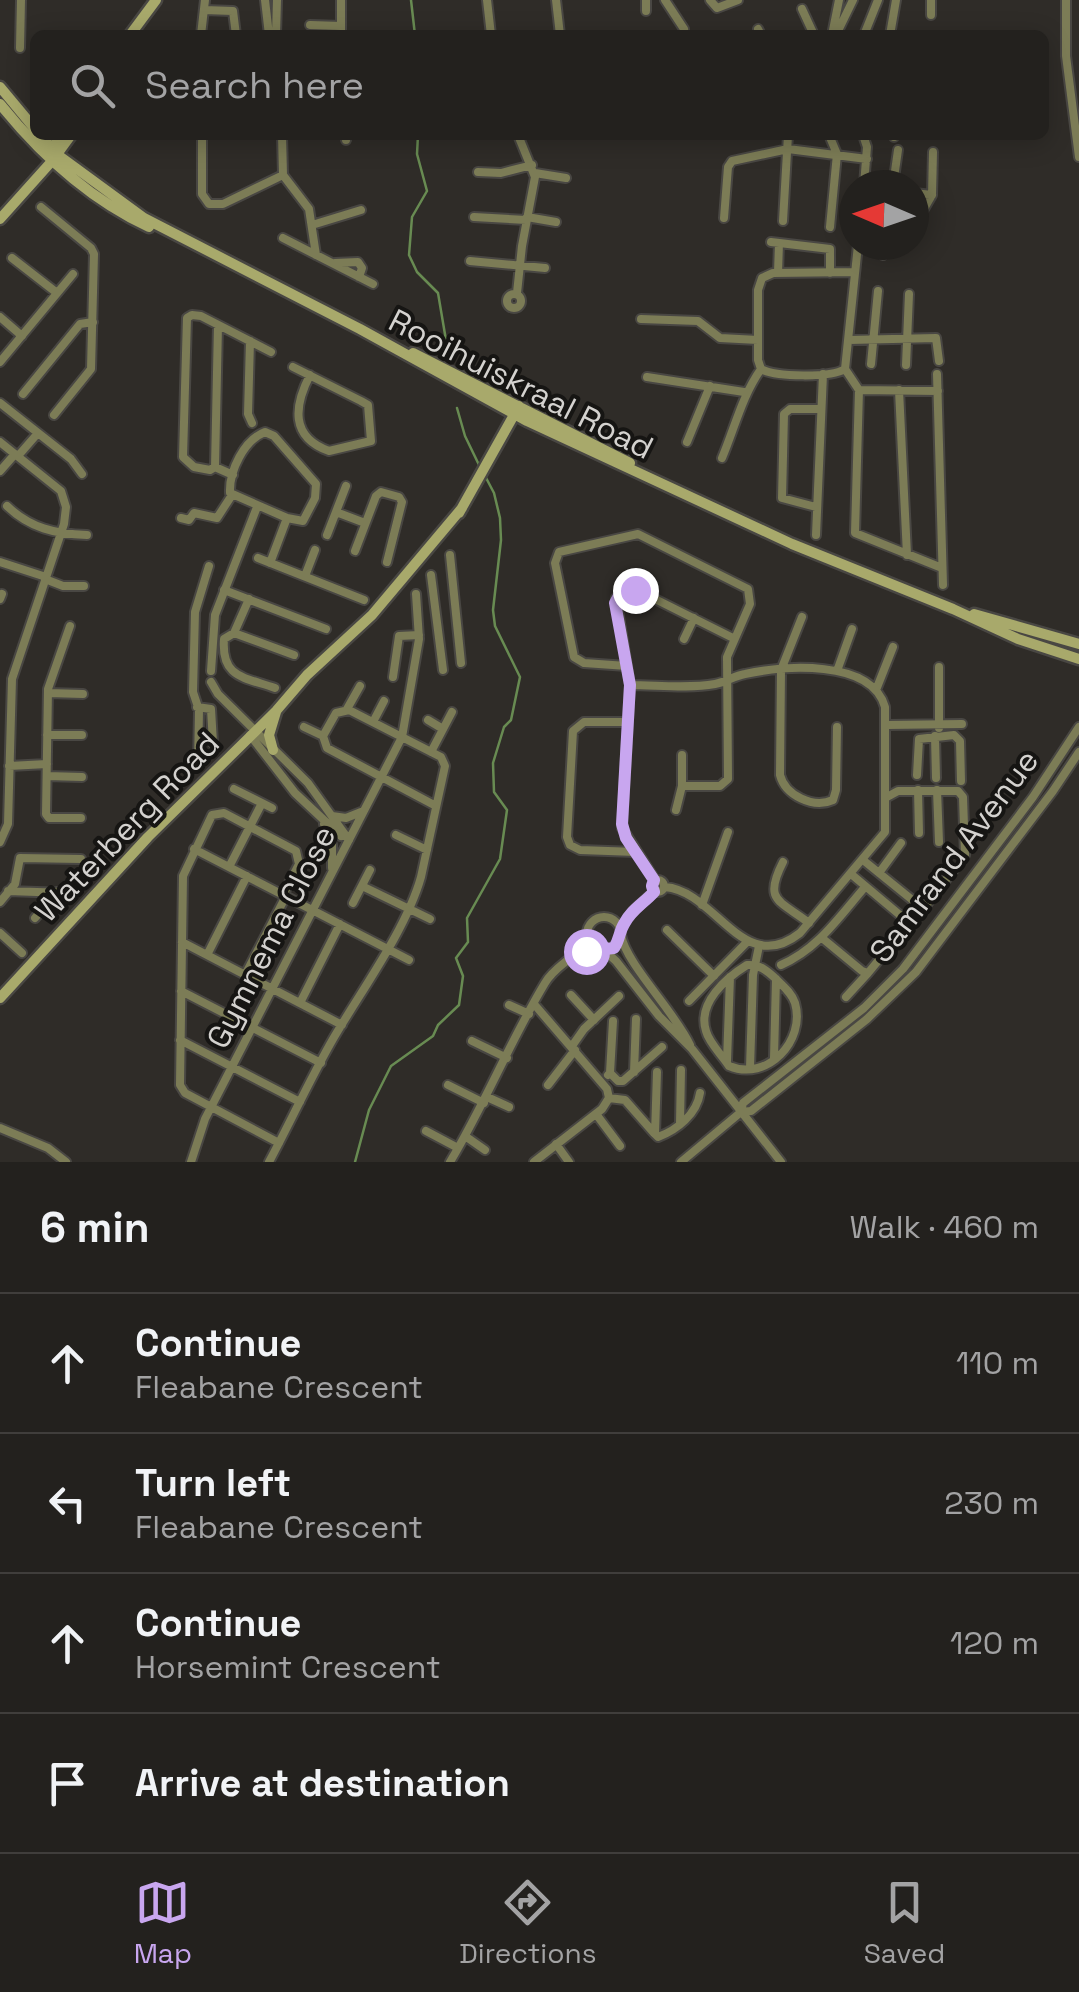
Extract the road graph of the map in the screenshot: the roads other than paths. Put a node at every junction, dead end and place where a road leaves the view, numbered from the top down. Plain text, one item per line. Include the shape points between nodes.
1 (21, 0) edge
2 (156, 0) edge
3 (265, 0) edge
4 (277, 0) edge
5 (341, 0) edge
6 (488, 0) edge
7 (556, 0) edge
8 (646, 0) edge
9 (665, 0) edge
10 (710, 0) edge
11 (738, 0) edge
12 (839, 0) edge
13 (853, 0) edge
14 (878, 0) edge
15 (896, 0) edge
16 (931, 0) edge
17 (1066, 0) edge
18 (204, 5) edge
19 (802, 8) dead end
20 (646, 11) dead end
21 (931, 15) dead end
22 (310, 24) dead end
23 (684, 29) dead end
24 (136, 30) edge
25 (201, 30) edge
26 (235, 30) edge
27 (271, 30) edge
28 (273, 30) edge
29 (341, 30) edge
30 (491, 30) edge
31 (559, 30) edge
32 (812, 30) edge
33 (835, 30) edge
34 (837, 30) edge
35 (866, 30) edge
36 (891, 30) edge
37 (20, 48) dead end
38 (0, 86) edge
39 (0, 104) edge
40 (30, 123) edge
41 (30, 133) edge
42 (37, 140) edge
43 (43, 140) edge
44 (60, 140) edge
45 (66, 140) edge
46 (202, 140) edge
47 (282, 140) edge
48 (520, 140) edge
49 (788, 140) edge
50 (831, 140) edge
51 (865, 140) edge
52 (788, 149) junction
53 (898, 150) dead end
54 (934, 152) dead end
55 (836, 154) junction
56 (52, 155) junction
57 (1079, 157) edge
58 (867, 159) junction
59 (533, 169) junction
60 (866, 170) edge
61 (895, 170) edge
62 (478, 172) dead end
63 (284, 176) junction
64 (566, 178) dead end
65 (929, 194) edge
66 (932, 194) junction
67 (929, 199) edge
68 (41, 207) dead end
69 (0, 210) edge
70 (361, 210) dead end
71 (474, 217) dead end
72 (0, 218) edge
73 (526, 218) junction
74 (724, 218) dead end
75 (556, 222) dead end
76 (782, 222) dead end
77 (312, 225) junction
78 (830, 227) dead end
79 (283, 238) dead end
80 (316, 255) junction
81 (12, 258) dead end
82 (470, 260) dead end
83 (856, 260) edge
84 (520, 264) junction
85 (545, 268) dead end
86 (854, 272) junction
87 (778, 273) junction
88 (830, 273) junction
89 (94, 279) junction
90 (373, 284) dead end
91 (878, 291) dead end
92 (517, 293) dead end
93 (57, 294) junction
94 (909, 294) dead end
95 (0, 317) edge
96 (641, 319) dead end
97 (93, 322) junction
98 (218, 326) junction
99 (22, 336) junction
100 (907, 338) junction
101 (758, 340) junction
102 (849, 340) junction
103 (873, 340) junction
104 (250, 342) junction
105 (271, 352) dead end
106 (939, 361) dead end
107 (0, 362) edge
108 (872, 364) dead end
109 (906, 365) dead end
110 (293, 366) dead end
111 (760, 369) junction
112 (845, 369) junction
113 (823, 374) junction
114 (937, 374) dead end
115 (310, 375) junction
116 (647, 377) dead end
117 (710, 386) junction
118 (860, 390) junction
119 (900, 390) junction
120 (938, 390) junction
121 (744, 392) junction
122 (23, 394) dead end
123 (0, 403) edge
124 (820, 409) junction
125 (516, 410) junction
126 (54, 415) dead end
127 (252, 423) dead end
128 (38, 433) junction
129 (308, 439) junction
130 (0, 442) edge
131 (687, 442) dead end
132 (290, 454) junction
133 (16, 455) junction
134 (722, 458) dead end
135 (215, 467) junction
136 (0, 472) edge
137 (82, 474) dead end
138 (233, 474) junction
139 (346, 486) dead end
140 (232, 495) junction
141 (7, 506) dead end
142 (258, 507) junction
143 (816, 507) junction
144 (310, 511) junction
145 (334, 516) junction
146 (181, 518) dead end
147 (287, 518) junction
148 (365, 523) junction
149 (60, 534) junction
150 (86, 534) dead end
151 (328, 535) dead end
152 (816, 535) dead end
153 (315, 550) dead end
154 (354, 551) dead end
155 (450, 555) dead end
156 (907, 555) junction
157 (258, 558) dead end
158 (0, 562) edge
159 (386, 562) dead end
160 (270, 563) junction
161 (209, 566) dead end
162 (942, 568) junction
163 (431, 575) dead end
164 (305, 576) junction
165 (46, 578) junction
166 (942, 584) dead end
167 (84, 586) dead end
168 (224, 590) junction
169 (416, 594) dead end
170 (249, 599) junction
171 (364, 600) dead end
172 (197, 606) junction
173 (953, 609) junction
174 (455, 613) junction
175 (216, 614) junction
176 (436, 616) junction
177 (802, 617) dead end
178 (694, 618) junction
179 (70, 626) dead end
180 (326, 628) dead end
181 (852, 630) dead end
182 (234, 633) junction
183 (419, 635) junction
184 (734, 638) junction
185 (684, 639) dead end
186 (1079, 644) edge
187 (440, 647) junction
188 (893, 647) dead end
189 (416, 650) junction
190 (294, 656) dead end
191 (1079, 659) edge
192 (461, 662) dead end
193 (627, 666) junction
194 (938, 667) dead end
195 (443, 670) dead end
196 (780, 670) junction
197 (211, 671) dead end
198 (837, 671) junction
199 (392, 677) dead end
200 (727, 680) junction
201 (211, 682) dead end
202 (0, 685) edge
203 (630, 685) junction
204 (360, 686) dead end
205 (274, 688) dead end
206 (10, 690) junction
207 (876, 690) junction
208 (48, 693) junction
209 (84, 694) dead end
210 (384, 700) dead end
211 (197, 707) junction
212 (348, 710) junction
213 (276, 711) junction
214 (452, 712) dead end
215 (428, 720) dead end
216 (372, 722) junction
217 (628, 722) junction
218 (939, 724) junction
219 (962, 724) dead end
220 (887, 726) junction
221 (304, 727) dead end
222 (837, 727) dead end
223 (1079, 727) edge
224 (444, 729) junction
225 (252, 732) junction
226 (48, 734) junction
227 (82, 735) dead end
228 (324, 736) junction
229 (937, 736) junction
230 (402, 738) junction
231 (213, 743) dead end
232 (274, 750) junction
233 (431, 752) junction
234 (1079, 752) edge
235 (682, 756) dead end
236 (47, 764) junction
237 (198, 765) dead end
238 (9, 766) junction
239 (294, 770) junction
240 (917, 775) dead end
241 (47, 776) junction
242 (82, 777) dead end
243 (382, 777) junction
244 (936, 778) dead end
245 (285, 780) junction
246 (960, 781) dead end
247 (682, 786) junction
248 (234, 789) dead end
249 (918, 790) junction
250 (938, 790) junction
251 (887, 797) junction
252 (262, 803) junction
253 (436, 806) junction
254 (272, 808) dead end
255 (365, 809) junction
256 (676, 810) dead end
257 (325, 816) junction
258 (81, 818) dead end
259 (249, 826) junction
260 (728, 832) dead end
261 (919, 833) dead end
262 (396, 835) dead end
263 (348, 841) junction
264 (0, 842) edge
265 (938, 842) dead end
266 (901, 843) dead end
267 (194, 849) junction
268 (427, 850) junction
269 (636, 852) junction
270 (965, 855) dead end
271 (80, 859) dead end
272 (864, 860) junction
273 (783, 862) dead end
274 (228, 866) junction
275 (955, 868) dead end
276 (370, 870) dead end
277 (332, 873) junction
278 (879, 873) junction
279 (851, 874) junction
280 (247, 876) junction
281 (654, 880) junction
282 (362, 886) junction
283 (665, 887) junction
284 (865, 887) junction
285 (8, 891) junction
286 (57, 892) junction
287 (654, 892) junction
288 (285, 896) junction
289 (72, 898) dead end
290 (0, 902) edge
291 (353, 903) dead end
292 (702, 905) junction
293 (408, 908) junction
294 (313, 910) junction
295 (633, 911) junction
296 (36, 918) dead end
297 (612, 919) junction
298 (430, 920) dead end
299 (809, 923) junction
300 (340, 924) junction
301 (667, 930) dead end
302 (620, 932) junction
303 (0, 934) edge
304 (587, 938) junction
305 (822, 938) junction
306 (748, 941) junction
307 (182, 942) junction
308 (759, 946) junction
309 (387, 948) junction
310 (600, 950) junction
311 (22, 953) dead end
312 (206, 954) junction
313 (573, 956) junction
314 (409, 960) dead end
315 (755, 964) junction
316 (781, 965) dead end
317 (868, 973) junction
318 (245, 974) junction
319 (714, 976) junction
320 (730, 976) junction
321 (776, 980) junction
322 (272, 988) junction
323 (181, 991) junction
324 (571, 996) dead end
325 (619, 996) dead end
326 (846, 997) dead end
327 (0, 998) edge
328 (688, 1002) dead end
329 (300, 1003) junction
330 (508, 1004) dead end
331 (534, 1004) junction
332 (669, 1008) junction
333 (529, 1014) junction
334 (658, 1016) junction
335 (636, 1019) dead end
336 (594, 1020) junction
337 (613, 1021) dead end
338 (342, 1025) junction
339 (252, 1028) junction
340 (180, 1040) junction
341 (472, 1040) dead end
342 (662, 1047) dead end
343 (574, 1048) junction
344 (692, 1049) junction
345 (507, 1058) junction
346 (774, 1058) junction
347 (726, 1062) junction
348 (320, 1063) junction
349 (232, 1067) junction
350 (750, 1068) junction
351 (681, 1070) dead end
352 (634, 1072) junction
353 (657, 1072) dead end
354 (610, 1073) junction
355 (601, 1081) junction
356 (448, 1085) dead end
357 (548, 1086) dead end
358 (700, 1094) dead end
359 (609, 1098) junction
360 (486, 1100) junction
361 (300, 1102) junction
362 (211, 1108) junction
363 (509, 1108) dead end
364 (740, 1112) junction
365 (596, 1114) junction
366 (680, 1124) junction
367 (0, 1128) edge
368 (426, 1130) dead end
369 (655, 1134) junction
370 (465, 1136) junction
371 (279, 1143) junction
372 (556, 1144) junction
373 (620, 1146) dead end
374 (458, 1148) junction
375 (484, 1150) dead end
376 (66, 1162) edge
377 (190, 1162) edge
378 (269, 1162) edge
379 (450, 1162) edge
380 (534, 1162) edge
381 (570, 1162) edge
382 (681, 1162) edge
383 (781, 1162) edge

1 - 37 street
2 - 24 main road
3 - 27 street
4 - 28 street
5 - 29 street
6 - 30 street
7 - 31 street
8 - 20 street
9 - 23 street
10 - 11 street via 717,8
12 - 33 street
13 - 34 street
14 - 35 street
15 - 36 street
16 - 21 street
17 - 57 street
18 - 25 street
18 - 26 street via 233,11
19 - 32 street
22 - 29 street
38 - 40 main road
39 - 41 main road, Rooihuiskraal Road
42 - 56 main road, Rooihuiskraal Road
43 - 56 main road, Rooihuiskraal Road
44 - 56 main road
45 - 56 main road
46 - 63 street via 202,197 211,205
47 - 63 street
48 - 59 street
49 - 52 street
50 - 55 street
51 - 58 street
52 - 55 street
52 - 74 street via 732,161
52 - 76 street
53 - 61 street
54 - 66 street
55 - 58 street
55 - 78 street
56 - 69 main road
56 - 72 main road
56 - 125 main road, Rooihuiskraal Road via 144,218
58 - 60 street
59 - 62 street
59 - 64 street
59 - 73 street
63 - 77 street via 308,207
65 - 66 street
66 - 67 street
68 - 89 street via 94,251
70 - 77 street
71 - 73 street
73 - 75 street
73 - 84 street
77 - 80 street
79 - 80 street
80 - 90 street via 332,263 356,261 359,277
81 - 93 street
82 - 84 street
83 - 86 street
84 - 85 street
84 - 92 street
86 - 88 street
86 - 102 street
87 - 88 street
87 - 88 street via 775,242 830,249
87 - 101 street via 759,285
89 - 93 street via 72,276
89 - 97 street
91 - 103 street
93 - 99 street
94 - 100 street
95 - 99 street
96 - 101 street via 698,321 720,338
97 - 122 street via 80,324
97 - 126 street via 90,371
98 - 104 street
98 - 135 street
98 - 135 street via 198,315 186,321 182,453 194,467
99 - 107 street
100 - 103 street
100 - 106 street via 938,338
100 - 109 street
101 - 111 street
102 - 103 street
102 - 112 street
103 - 108 street
104 - 105 street
104 - 127 street
110 - 115 street
111 - 113 street
111 - 121 street
112 - 113 street
112 - 118 street
113 - 124 street
114 - 120 street
115 - 129 street via 296,405
115 - 129 street via 368,405 373,436 329,451
116 - 117 street
117 - 121 street
117 - 131 street
118 - 119 street
118 - 156 street via 854,530
119 - 120 street
119 - 156 street
120 - 162 street
121 - 134 street
123 - 128 street
124 - 143 street
124 - 143 street via 786,410 783,430 782,498
125 - 173 main road, Rooihuiskraal Road via 620,466
125 - 213 main road, Waterberg Road via 462,508 372,615
128 - 133 street
128 - 137 street
129 - 132 street
130 - 133 street
132 - 138 street via 270,432 259,433
132 - 144 street via 316,484
133 - 136 street
133 - 149 street via 64,496
135 - 138 street
138 - 140 street
139 - 145 street
140 - 142 street
140 - 146 street via 216,519 195,513
141 - 149 street via 25,522
142 - 147 street
142 - 168 street
143 - 152 street
144 - 145 street
144 - 147 street via 303,521
145 - 148 street
145 - 151 street
147 - 160 street
148 - 154 street
148 - 159 street via 379,493 402,499
149 - 150 street
149 - 165 street
153 - 164 street
155 - 174 street
156 - 162 street
157 - 160 street
158 - 165 street
160 - 164 street
161 - 172 street
162 - 166 street
163 - 176 street
164 - 171 street
165 - 167 street
165 - 206 street
168 - 170 street
168 - 175 street
169 - 183 street, Gymnema Close
170 - 180 street
170 - 182 street
172 - 175 street
172 - 211 street
173 - 186 main road, Rooihuiskraal Road
173 - 191 main road, Rooihuiskraal Road
174 - 176 street
174 - 192 street
175 - 197 street
176 - 187 street
177 - 196 street
178 - 184 street
178 - 185 street
178 - 193 street via 622,590 615,603
179 - 208 street
181 - 198 street
182 - 190 street
182 - 205 street via 224,639 227,667
183 - 189 street, Gymnema Close
183 - 199 street via 399,636
184 - 193 street via 750,604 744,585 640,535 557,554 574,656 588,664
184 - 200 street
187 - 189 street
187 - 195 street
188 - 207 street
189 - 230 street, Gymnema Close
193 - 203 street
194 - 218 street
196 - 198 street
196 - 200 street
196 - 222 street via 780,775 790,793 818,804 832,800
198 - 207 street
200 - 203 street
200 - 247 street via 728,779 720,786
201 - 225 street
202 - 206 street
203 - 217 street
204 - 212 street
206 - 238 street
207 - 220 street
208 - 209 street
208 - 226 street
210 - 216 street
211 - 231 street via 211,709
211 - 237 street
212 - 216 street
212 - 228 street via 336,713
213 - 225 main road, Waterberg Road
213 - 232 main road via 269,736
214 - 224 street
215 - 224 street
216 - 230 street
217 - 269 street via 622,824
217 - 269 street via 584,722 573,732 567,837 580,850
218 - 219 street
218 - 220 street
218 - 229 street
220 - 251 street
221 - 228 street
223 - 364 street, Samrand Avenue via 903,969
224 - 233 street
225 - 232 street
225 - 245 street
225 - 327 main road, Waterberg Road
226 - 227 street
226 - 236 street
228 - 243 street via 326,748
229 - 240 street via 919,739
229 - 244 street
229 - 246 street via 959,739
230 - 233 street
230 - 243 street, Gymnema Close
232 - 239 street
233 - 253 street via 445,766
234 - 364 street, Samrand Avenue via 916,972 801,1072
235 - 247 street
236 - 238 street
236 - 241 street
238 - 264 street via 8,830
239 - 245 street
239 - 257 street
241 - 242 street
241 - 258 street via 46,816
243 - 253 street
243 - 255 street, Gymnema Close
245 - 257 street
247 - 256 street
248 - 252 street
249 - 250 street
249 - 251 street
249 - 261 street
250 - 265 street
250 - 270 street via 955,790 963,798
251 - 272 street via 885,832
252 - 254 street
252 - 259 street
253 - 268 street
255 - 257 street via 346,818
255 - 263 street, Gymnema Close
257 - 263 street
257 - 277 street
259 - 267 street via 215,814
259 - 274 street
259 - 288 street via 298,854
260 - 292 street
262 - 268 street
263 - 277 street, Gymnema Close
266 - 278 street
267 - 274 street
267 - 307 street via 183,876
268 - 293 street
269 - 281 street
271 - 285 street via 20,858
272 - 278 street
272 - 279 street
273 - 299 street via 774,895
274 - 280 street
275 - 278 street via 921,907
276 - 282 street
277 - 294 street, Gymnema Close
279 - 284 street
279 - 299 street
280 - 288 street
280 - 312 street
281 - 283 street
281 - 287 street
282 - 291 street
282 - 293 street
283 - 287 street
283 - 292 street via 684,890
284 - 305 street
284 - 317 street via 908,922
285 - 286 street
285 - 290 street
286 - 289 street
286 - 296 street
287 - 295 street
288 - 294 street
288 - 318 street
292 - 306 street
293 - 298 street
293 - 309 street
294 - 300 street
294 - 322 street, Gymnema Close
295 - 297 street
295 - 302 street
297 - 302 street
297 - 304 street via 596,918
299 - 308 street via 789,942
300 - 309 street
300 - 329 street
301 - 319 street
302 - 310 street via 614,948
302 - 332 street via 626,953
303 - 311 street
304 - 310 street
304 - 313 street
305 - 316 street
305 - 317 street
306 - 308 street
306 - 319 street
307 - 312 street
307 - 323 street
308 - 315 street
309 - 314 street
309 - 338 street
310 - 313 street
310 - 334 street
312 - 318 street
313 - 331 street via 548,977
315 - 320 street
315 - 321 street
315 - 350 street
317 - 326 street
318 - 322 street
319 - 328 street
320 - 347 street
320 - 347 street via 708,1002 705,1028
321 - 346 street
321 - 346 street via 796,1008 794,1039
322 - 329 street
322 - 339 street, Gymnema Close
323 - 339 street
323 - 340 street
324 - 336 street
325 - 336 street
329 - 338 street
330 - 333 street
331 - 333 street
331 - 343 street
332 - 334 street
332 - 344 street
333 - 345 street
334 - 344 street
335 - 352 street
336 - 343 street
337 - 354 street
338 - 348 street
339 - 348 street
339 - 349 street, Gymnema Close
340 - 349 street
340 - 362 street via 181,1089
341 - 345 street
342 - 352 street
343 - 355 street
343 - 357 street
344 - 364 street
345 - 360 street
346 - 350 street
347 - 350 street
348 - 361 street
349 - 361 street
349 - 362 street, Gymnema Close
351 - 366 street
352 - 354 street via 622,1082
353 - 369 street
354 - 355 street
355 - 359 street
356 - 360 street
358 - 366 street via 697,1108
359 - 365 street
359 - 369 street via 625,1100
360 - 363 street
360 - 370 street
361 - 371 street
362 - 371 street
362 - 377 street, Gymnema Close
364 - 382 street
364 - 383 street
365 - 372 street
365 - 373 street
366 - 369 street
367 - 376 street
368 - 374 street
370 - 374 street
370 - 375 street
371 - 378 street
372 - 380 street
372 - 381 street
374 - 379 street

